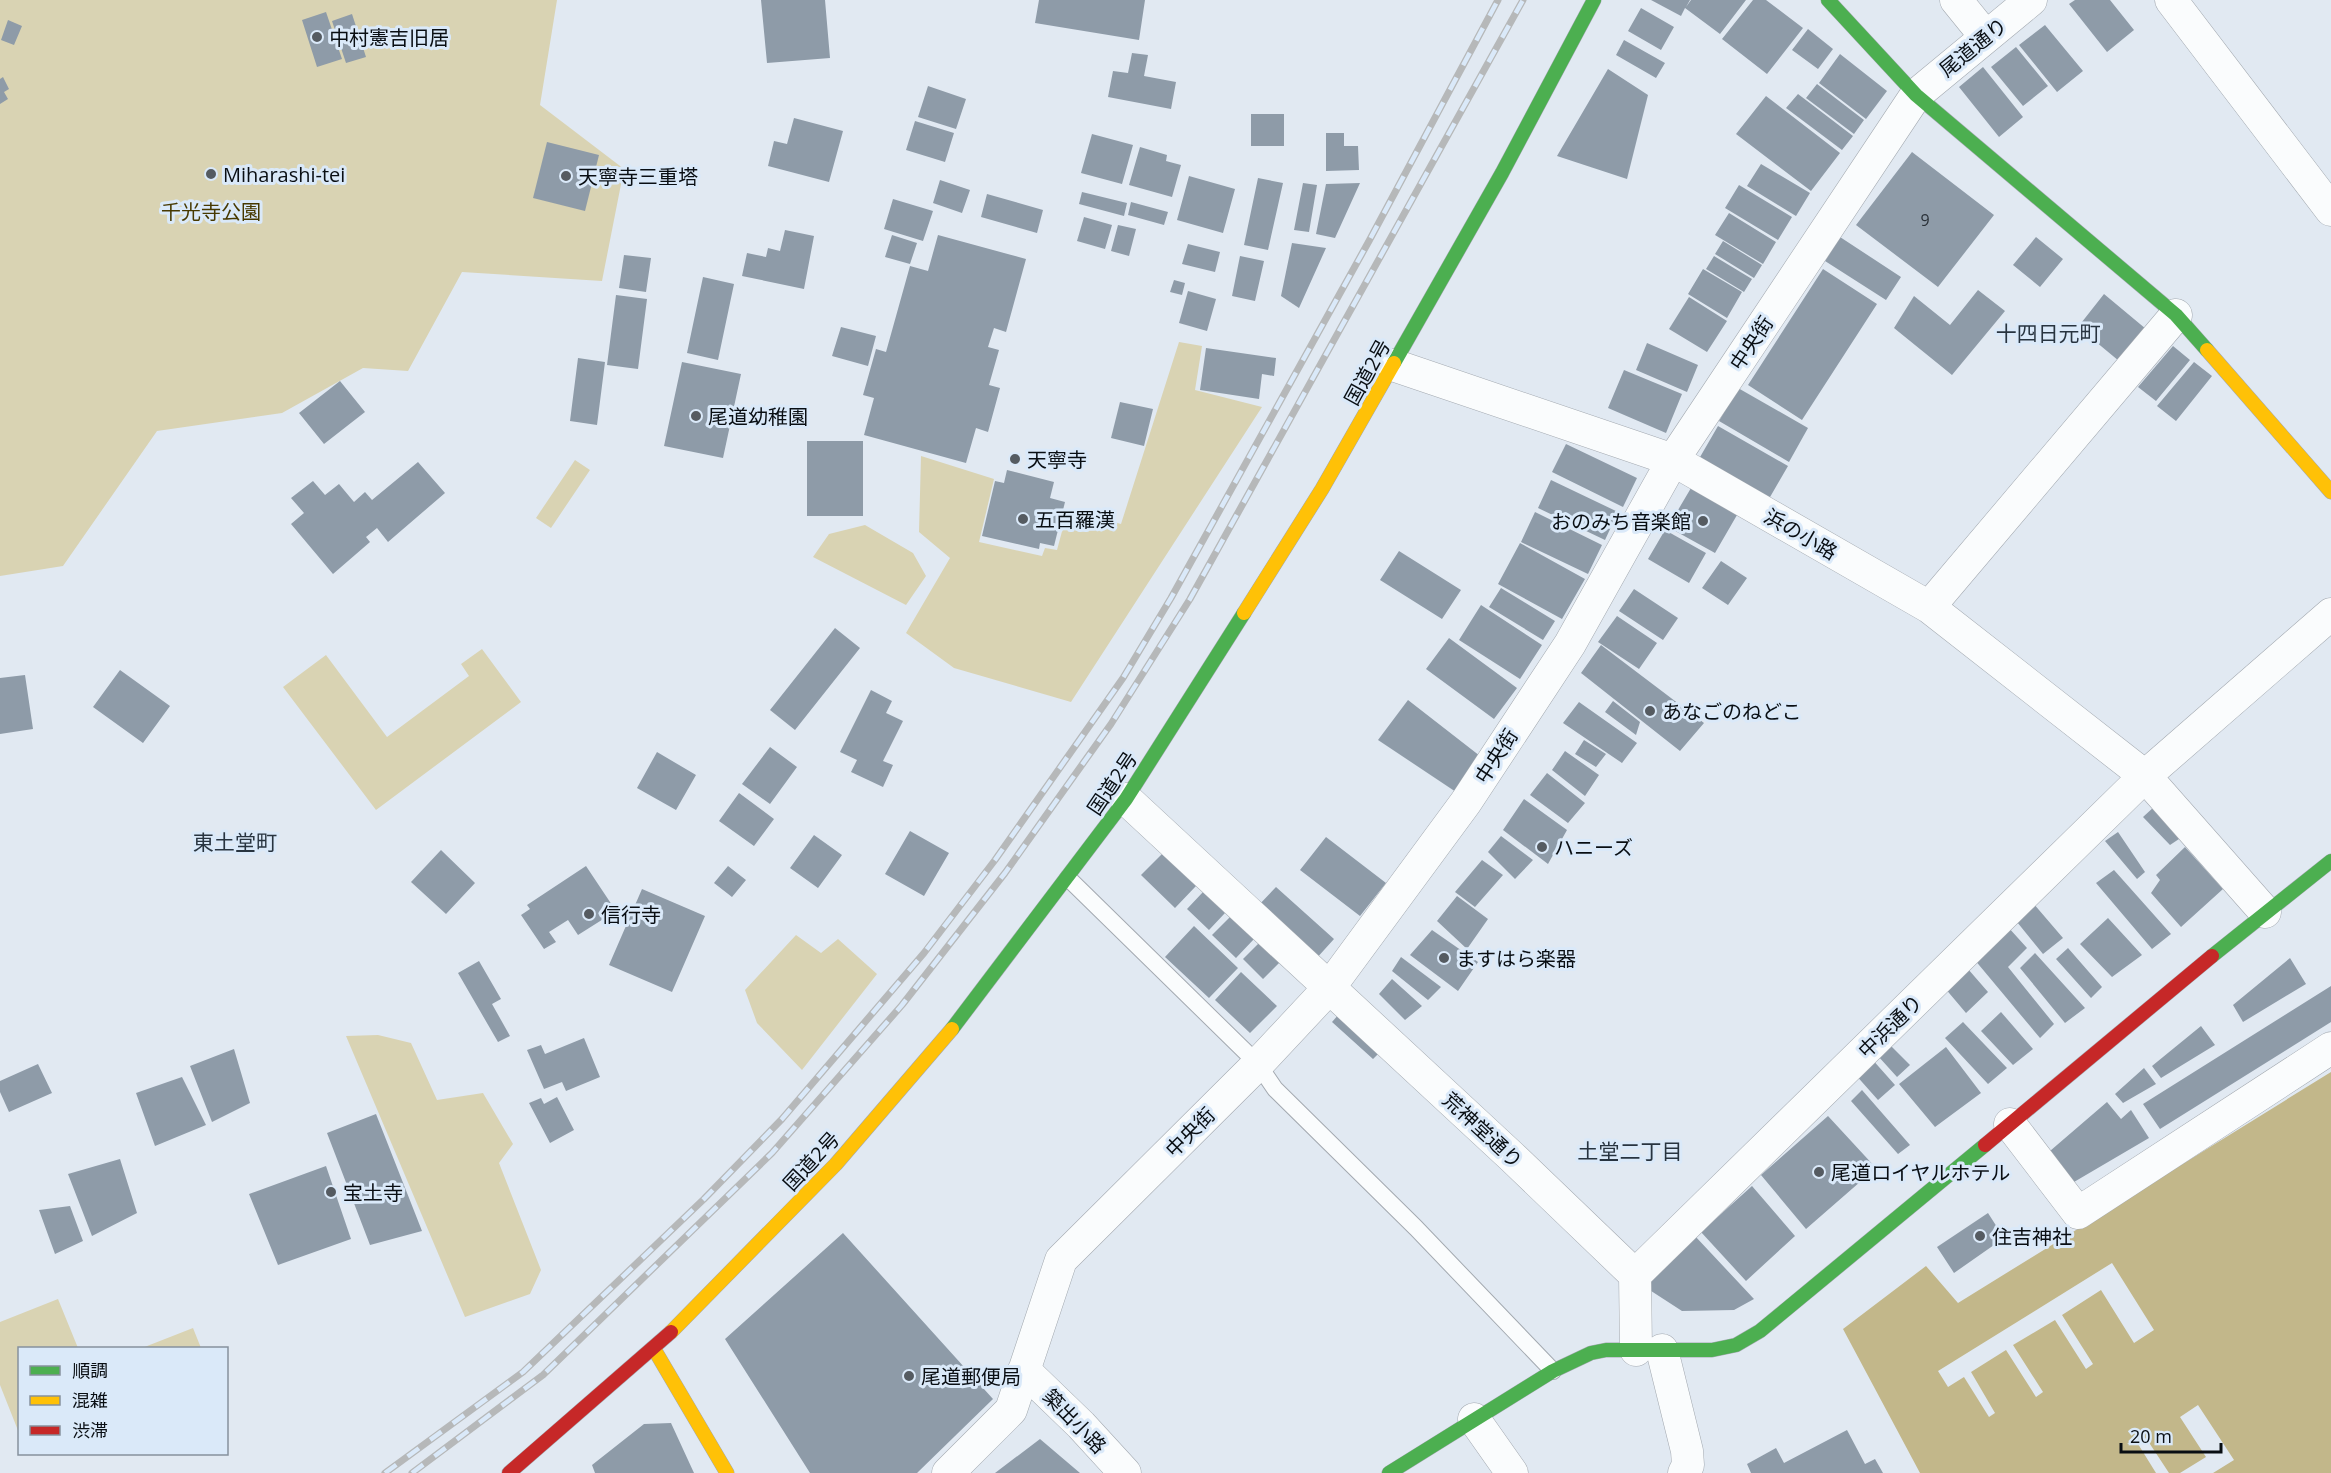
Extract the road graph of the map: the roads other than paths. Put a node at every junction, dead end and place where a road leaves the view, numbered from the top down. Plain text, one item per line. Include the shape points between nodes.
1 (1594, 0) edge
2 (1827, 0) edge
3 (1956, 0) edge
4 (2031, 0) edge
5 (2171, 0) edge
6 (1986, 37) junction
7 (1916, 95) junction
8 (2331, 210) edge
9 (2176, 315) junction
10 (1393, 365) junction
11 (1673, 460) junction
12 (2331, 492) edge
13 (1929, 607) junction
14 (2331, 614) edge
15 (2145, 776) junction
16 (1126, 799) junction
17 (2331, 861) edge
18 (1068, 878) junction
19 (2265, 912) junction
20 (1329, 988) junction
21 (2331, 1048) edge
22 (1258, 1064) junction
23 (2010, 1124) junction
24 (1635, 1275) junction
25 (654, 1349) junction
26 (1649, 1350) junction
27 (1024, 1370) junction
28 (1552, 1371) junction
29 (1474, 1419) junction
30 (509, 1473) edge
31 (728, 1473) edge
32 (948, 1473) edge
33 (1125, 1473) edge
34 (1389, 1473) edge
35 (1512, 1473) edge
36 (1684, 1473) edge

1 - 10 main road, 国道2号
2 - 7 main road
3 - 6 street
4 - 6 street, 尾道通り
5 - 8 street
6 - 7 street, 尾道通り
7 - 9 main road
7 - 11 street, 中央街
9 - 12 main road
9 - 13 street
10 - 11 street, 浜の小路
10 - 16 main road, 国道2号 via 1322,489
11 - 13 street, 浜の小路
11 - 20 street, 中央街 via 1570,644 1466,802
13 - 15 street, 浜の小路
14 - 15 street, 中浜通り
15 - 19 street, 浜の小路
15 - 24 street, 中浜通り
16 - 18 main road, 国道2号
16 - 20 street, 荒神堂通り
17 - 19 main road
18 - 22 lane
18 - 25 main road, 国道2号 via 929,1059 836,1164
19 - 23 main road
20 - 22 street, 中央街
20 - 24 street, 荒神堂通り
21 - 23 street via 2078,1213
22 - 27 street, 中央街 via 1061,1260
22 - 28 lane via 1275,1089 1416,1228
23 - 26 main road via 1760,1331 1736,1345 1712,1350
24 - 26 street
25 - 30 main road, 国道2号
25 - 31 main road
26 - 28 main road via 1591,1353
26 - 36 street via 1687,1451
27 - 32 street, 中央街 via 1011,1410
27 - 33 street, 築出小路
28 - 29 main road
29 - 34 main road
29 - 35 street

